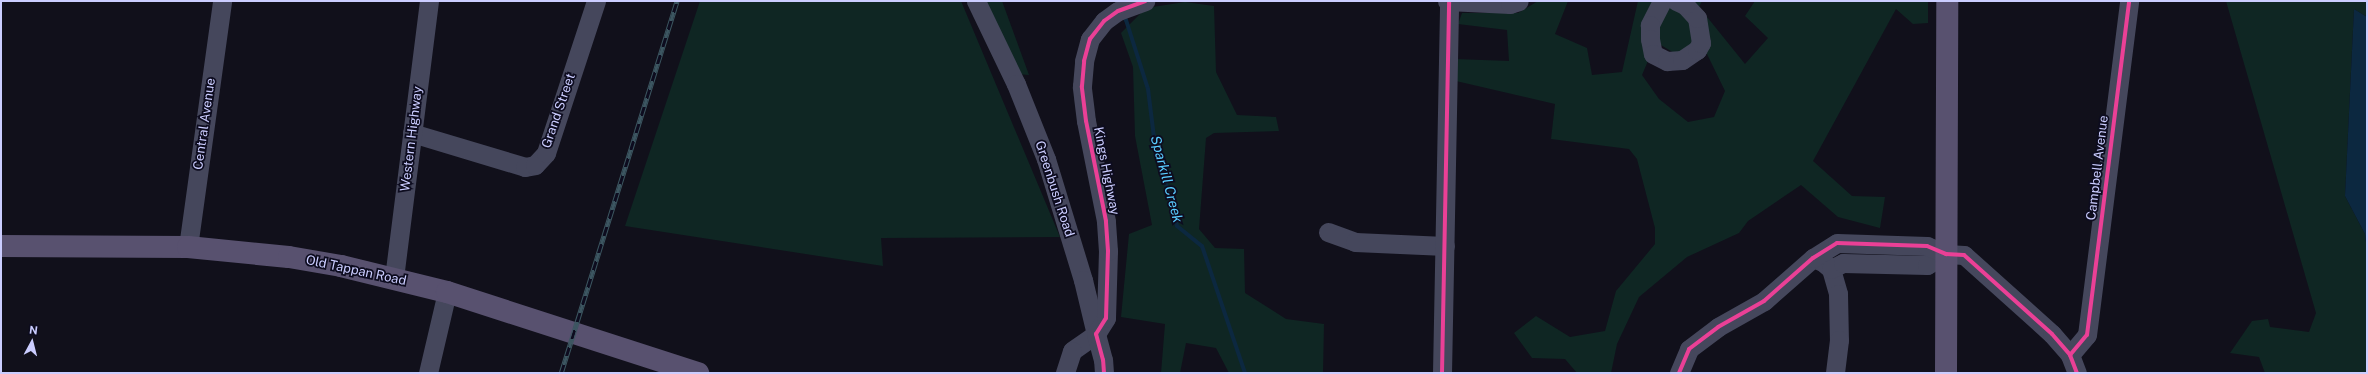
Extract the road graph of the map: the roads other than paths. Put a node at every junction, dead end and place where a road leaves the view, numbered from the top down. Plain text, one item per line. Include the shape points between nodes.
1 (222, 1) edge
2 (429, 1) edge
3 (596, 1) edge
4 (976, 1) edge
5 (1145, 1) edge
6 (1448, 1) edge
7 (1519, 1) edge
8 (1662, 1) edge
9 (1676, 1) edge
10 (1947, 1) edge
11 (2129, 1) edge
12 (412, 133) junction
13 (1328, 232) dead end
14 (1107, 238) junction
15 (1, 246) edge
16 (1445, 246) junction
17 (188, 247) junction
18 (1946, 254) junction
19 (1813, 258) junction
20 (1831, 269) junction
21 (394, 278) junction
22 (1083, 280) junction
23 (447, 292) junction
24 (1096, 334) junction
25 (2070, 355) junction
26 (428, 373) edge
27 (698, 373) edge
28 (1065, 373) edge
29 (1104, 373) edge
30 (1442, 373) edge
31 (1679, 373) edge
32 (1835, 373) edge
33 (1946, 373) edge
34 (2077, 373) edge

1 - 17 street, Central Avenue
2 - 12 street, Western Highway
3 - 12 street, Grand Street via 546,153 535,165 525,167
4 - 22 street, Greenbush Road via 1016,84 1046,159
5 - 14 street, Kings Highway via 1118,11 1104,21 1090,39 1084,60 1082,86 1086,121
6 - 7 street via 1510,4
6 - 16 street
8 - 9 street via 1650,25 1650,38 1653,54 1667,61 1682,60 1697,50 1701,43 1697,18 1685,5
10 - 18 main road
11 - 25 street, Campbell Avenue via 2087,335
12 - 21 street, Western Highway
13 - 16 street via 1355,242
14 - 22 street via 1098,261
14 - 24 street, Kings Highway via 1106,318
15 - 17 main road, Old Tappan Road
16 - 30 street
17 - 21 main road, Old Tappan Road via 289,257
18 - 19 street via 1928,246 1837,243
18 - 20 street via 1927,265 1843,263
18 - 25 street via 1964,255 2052,334
18 - 33 main road
19 - 20 street
19 - 31 street via 1764,301 1718,327 1689,349
20 - 32 street via 1838,294 1839,340
21 - 23 main road, Old Tappan Road
22 - 24 street, Greenbush Road
23 - 26 street
23 - 27 main road, Old Tappan Road
24 - 28 street via 1072,351
24 - 29 street via 1104,360
25 - 34 street

